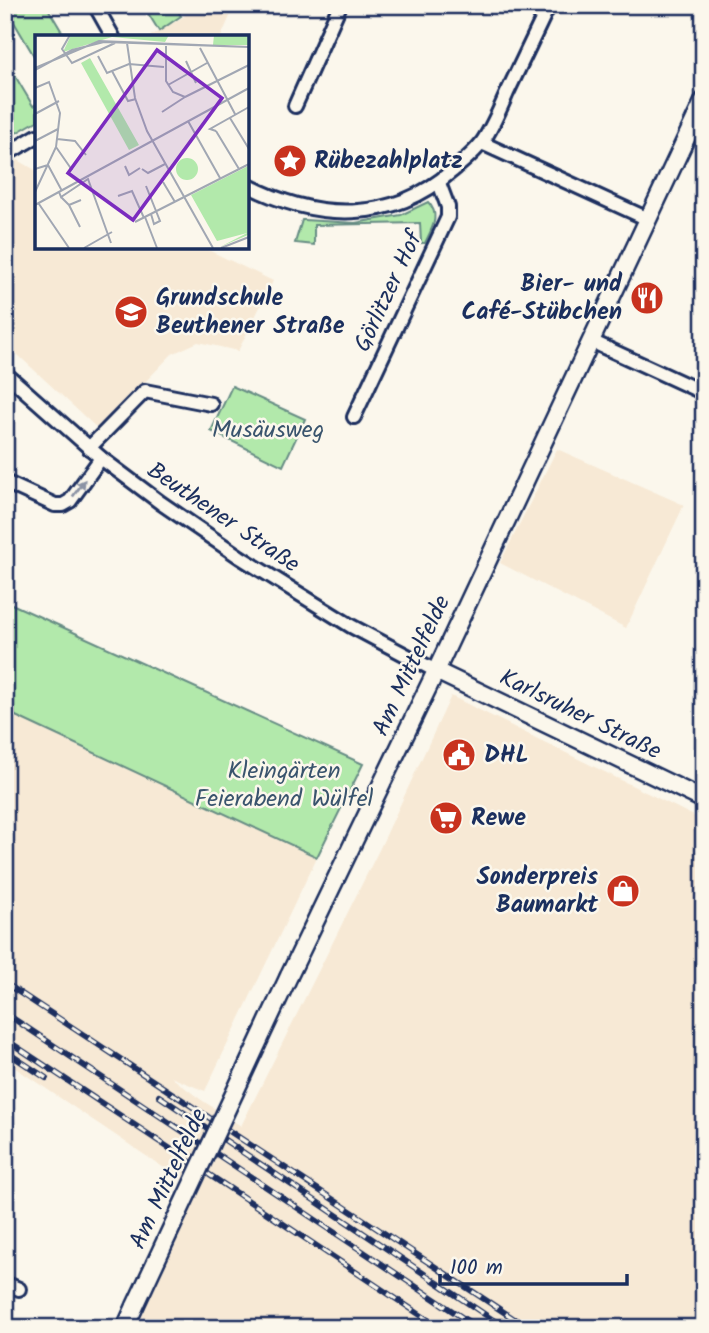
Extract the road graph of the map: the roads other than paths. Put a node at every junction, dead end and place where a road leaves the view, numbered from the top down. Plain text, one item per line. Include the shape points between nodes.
1 (94, 5) edge
2 (340, 5) edge
3 (549, 5) edge
4 (112, 35) edge
5 (704, 100) edge
6 (295, 106) dead end
7 (35, 137) edge
8 (482, 143) junction
9 (5, 155) edge
10 (439, 183) junction
11 (248, 185) edge
12 (648, 219) junction
13 (590, 341) junction
14 (5, 373) edge
15 (704, 393) edge
16 (211, 404) dead end
17 (354, 417) dead end
18 (89, 448) junction
19 (101, 458) junction
20 (5, 482) edge
21 (436, 671) junction
22 (704, 800) edge
23 (5, 1283) edge
24 (19, 1289) dead end
25 (125, 1328) edge

1 - 4 street
2 - 6 street
3 - 8 street
5 - 12 street, Am Mittelfelde
7 - 9 street
8 - 10 street
8 - 12 street
10 - 11 street via 387,207 355,212 306,208
10 - 17 street, Görlitzer Hof via 448,218
12 - 13 street, Am Mittelfelde
13 - 15 street
13 - 21 street, Am Mittelfelde
14 - 18 street, Beuthener Straße
16 - 18 street via 145,391
18 - 19 street, Beuthener Straße
20 -> 19 street via 63,505
19 - 21 street, Beuthener Straße via 240,557 351,626
21 - 22 street, Karlsruher Straße
21 - 25 street, Am Mittelfelde, bridge
23 - 24 street

